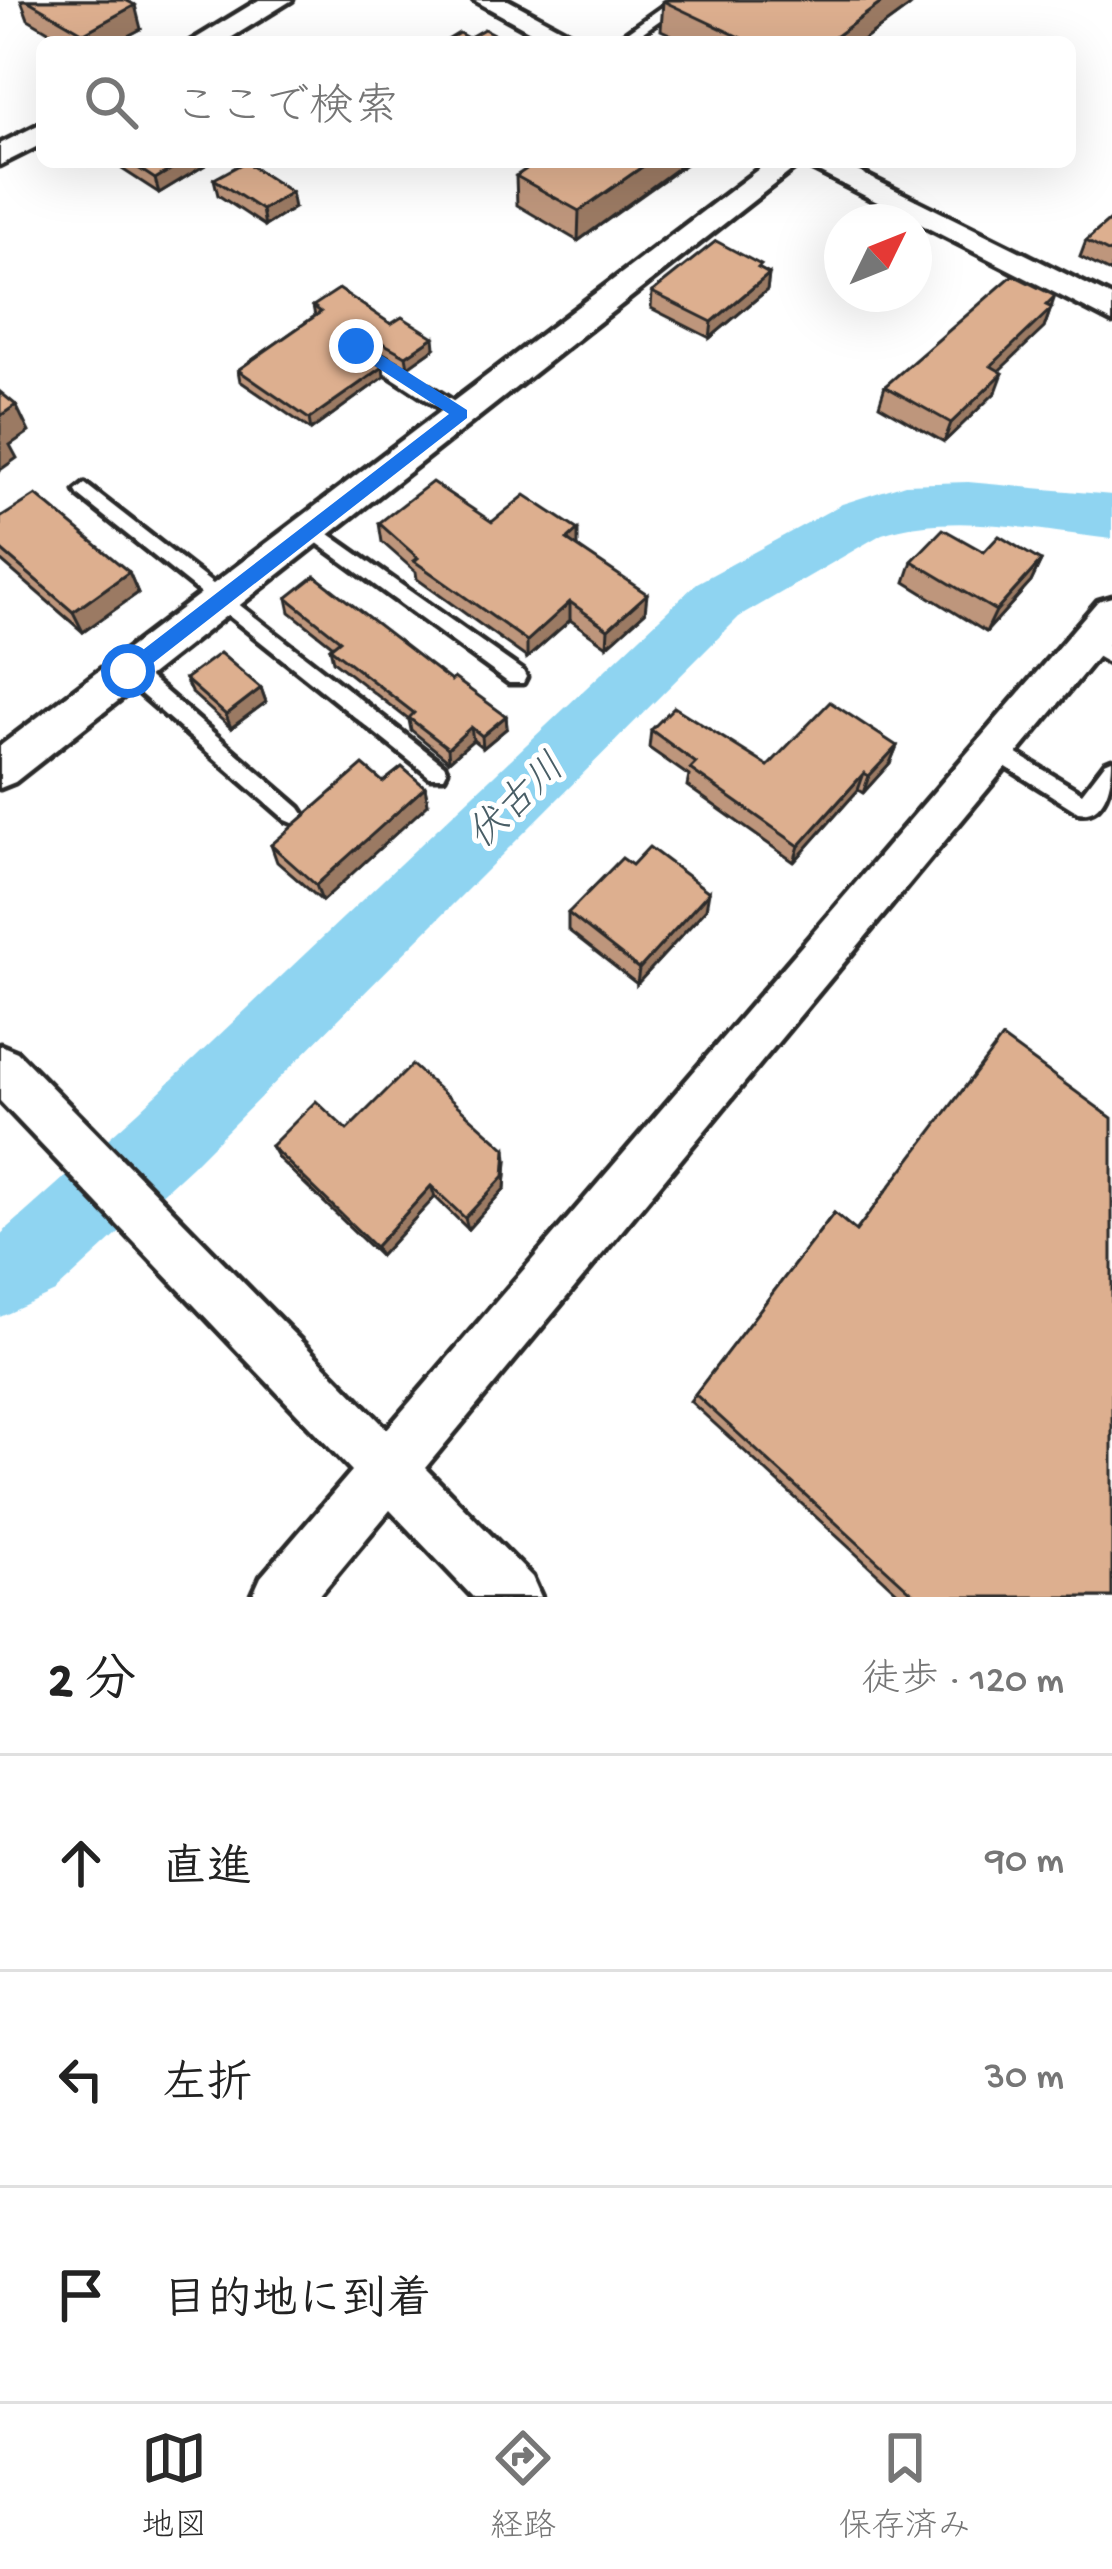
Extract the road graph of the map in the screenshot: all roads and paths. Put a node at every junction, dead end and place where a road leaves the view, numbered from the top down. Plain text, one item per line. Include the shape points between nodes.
1 (279, 0) edge
2 (487, 0) edge
3 (681, 0) edge
4 (215, 36) edge
5 (560, 36) edge
6 (629, 36) edge
7 (36, 135) edge
8 (0, 156) edge
9 (779, 168) edge
10 (827, 168) edge
11 (1112, 311) edge
12 (356, 346) edge
13 (461, 414) junction
14 (85, 491) dead end
15 (312, 529) junction
16 (223, 598) junction
17 (1104, 637) edge
18 (128, 671) junction
19 (516, 677) dead end
20 (996, 750) junction
21 (1112, 769) edge
22 (0, 770) edge
23 (436, 771) dead end
24 (293, 814) dead end
25 (0, 1068) edge
26 (388, 1471) junction
27 (281, 1597) edge
28 (512, 1597) edge

1 - 4 street
2 - 5 street
3 - 6 lane
7 - 8 street
9 - 13 street
10 - 11 street
12 - 13 lane
13 - 15 street
14 - 16 lane
15 - 16 street
15 - 19 lane
16 - 18 street
16 - 23 lane
17 - 20 street
18 - 22 street
18 - 24 lane
20 - 21 lane via 1084,806
20 - 26 street
25 - 26 street
26 - 27 street
26 - 28 street

